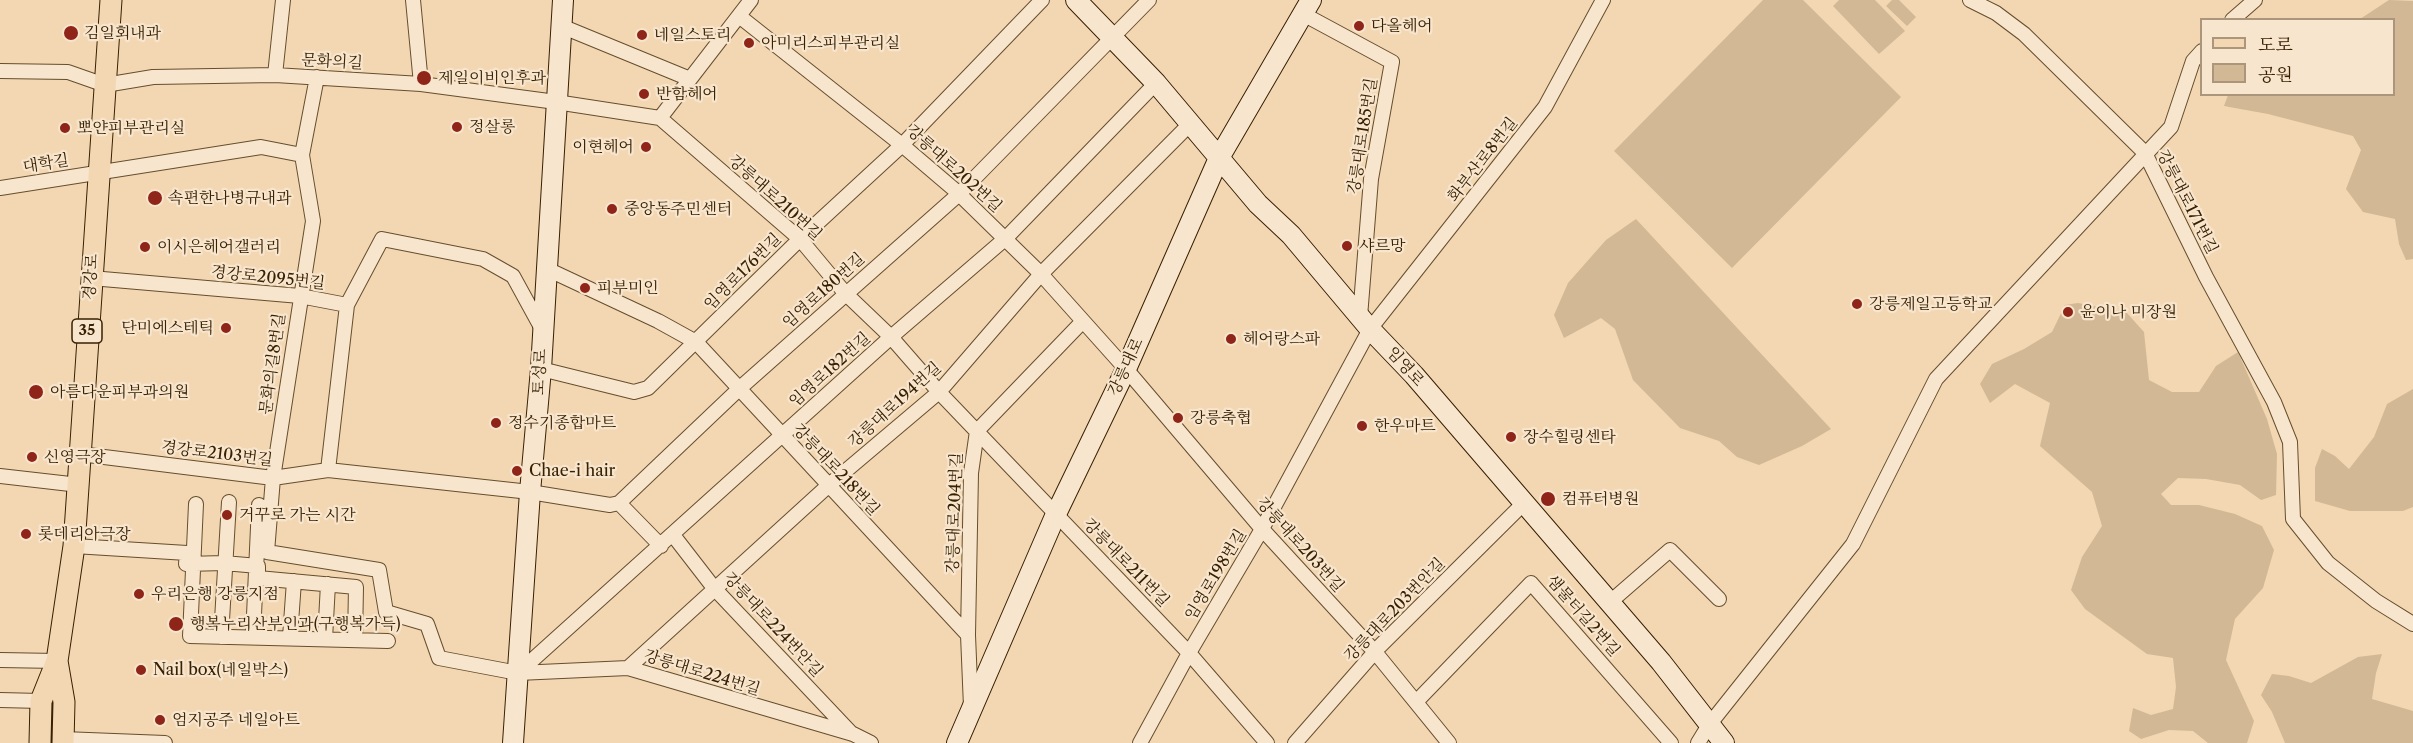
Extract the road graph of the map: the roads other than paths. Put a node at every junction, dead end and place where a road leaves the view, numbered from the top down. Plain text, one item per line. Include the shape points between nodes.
1 (111, 0) edge
2 (283, 0) edge
3 (413, 0) edge
4 (563, 0) edge
5 (751, 0) edge
6 (1042, 0) edge
7 (1076, 0) edge
8 (1149, 0) edge
9 (1970, 0) edge
10 (2256, 0) edge
11 (1598, 3) edge
12 (1304, 5) edge
13 (739, 16) junction
14 (2234, 18) edge
15 (561, 26) junction
16 (1113, 38) junction
17 (2200, 53) edge
18 (0, 71) edge
19 (275, 75) junction
20 (317, 77) junction
21 (690, 79) junction
22 (1156, 83) junction
23 (421, 84) junction
24 (105, 85) junction
25 (556, 102) junction
26 (660, 118) junction
27 (1191, 123) junction
28 (902, 145) junction
29 (2145, 153) junction
30 (302, 155) junction
31 (1219, 158) junction
32 (98, 172) junction
33 (0, 188) edge
34 (959, 194) junction
35 (1006, 238) junction
36 (800, 239) junction
37 (547, 269) junction
38 (1041, 274) junction
39 (91, 278) junction
40 (845, 293) junction
41 (300, 296) junction
42 (347, 305) junction
43 (1083, 321) junction
44 (1365, 323) junction
45 (542, 329) junction
46 (891, 337) junction
47 (696, 342) junction
48 (542, 369) junction
49 (1126, 369) junction
50 (740, 388) junction
51 (939, 392) junction
52 (976, 431) junction
53 (783, 436) junction
54 (80, 454) junction
55 (328, 470) junction
56 (0, 476) edge
57 (273, 478) junction
58 (79, 485) junction
59 (829, 485) junction
60 (530, 492) junction
61 (229, 502) dead end
62 (619, 503) junction
63 (196, 504) dead end
64 (1523, 504) junction
65 (259, 505) dead end
66 (1056, 514) junction
67 (1262, 529) junction
68 (673, 535) junction
69 (74, 546) junction
70 (661, 546) junction
71 (224, 563) junction
72 (194, 564) junction
73 (256, 566) junction
74 (294, 581) junction
75 (328, 584) junction
76 (714, 588) junction
77 (1719, 599) dead end
78 (1610, 603) junction
79 (2413, 624) edge
80 (968, 635) junction
81 (221, 637) junction
82 (253, 637) junction
83 (290, 637) junction
84 (325, 639) junction
85 (355, 640) junction
86 (388, 641) dead end
87 (1375, 652) junction
88 (1189, 653) junction
89 (0, 660) edge
90 (57, 661) junction
91 (628, 668) junction
92 (518, 673) junction
93 (0, 700) edge
94 (41, 701) junction
95 (1416, 702) junction
96 (971, 713) junction
97 (1709, 725) junction
98 (853, 734) junction
99 (1440, 740) edge
100 (63, 741) edge
101 (40, 743) edge
102 (165, 743) edge
103 (513, 743) edge
104 (871, 743) edge
105 (957, 743) edge
106 (1140, 743) edge
107 (1267, 743) edge
108 (1295, 743) edge
109 (1671, 743) edge
110 (1698, 743) edge
111 (1724, 743) edge

1 - 24 main road, 경강로 / 35
2 - 19 street
3 - 23 street
4 - 15 street, 토성로
5 - 13 street
6 - 28 street, 임영로176번길
7 - 16 street, 임영로
8 - 16 street, 임영로180번길
9 - 29 street, 강릉대로171번길 via 2024,34
10 - 14 street
11 - 44 street, 화부산로8번길 via 1545,107
12 - 31 street, 강릉대로
12 - 44 street, 강릉대로185번길 via 1392,62 1371,179
13 - 21 street
13 - 28 street, 강릉대로202번길
15 - 21 street
15 - 25 street, 토성로
16 - 22 street, 임영로
16 - 34 street, 임영로180번길
17 - 29 street via 2193,61 2171,127
18 - 24 street via 68,72
19 - 20 street, 문화의길
19 - 24 street, 문화의길 via 153,77
20 - 23 street, 문화의길
20 - 30 street, 문화의길8번길
21 - 26 street
22 - 27 street, 임영로
22 - 35 street, 임영로182번길
23 - 25 street, 문화의길
24 - 32 main road, 경강로 / 35
25 - 26 street
25 - 37 street, 토성로
26 - 36 street, 강릉대로210번길
27 - 31 street, 임영로
27 - 38 street, 강릉대로194번길
28 - 34 street, 강릉대로202번길
28 - 36 street, 임영로176번길
29 - 79 street, 강릉대로171번길 via 2206,278 2274,402 2290,442 2294,519 2328,563
29 - 97 street via 1936,379 1853,544
30 - 32 street, 대학길 via 261,147
30 - 41 street, 문화의길8번길 via 313,221
31 - 44 street, 임영로
31 - 49 street, 강릉대로
32 - 33 street, 대학길
32 - 39 main road, 경강로 / 35
34 - 35 street, 강릉대로202번길
34 - 40 street, 임영로180번길
35 - 38 street, 강릉대로202번길
35 - 46 street, 임영로182번길
36 - 40 street, 강릉대로210번길
36 - 47 street, 임영로176번길
37 - 45 street, 토성로
37 - 47 street, 강릉대로218번길
38 - 43 street, 강릉대로202번길
38 - 51 street, 강릉대로194번길
39 - 41 street, 경강로2095번길
39 - 54 main road, 경강로 / 35
40 - 46 street, 강릉대로210번길
40 - 50 street, 임영로180번길
41 - 42 street, 경강로2095번길
41 - 57 street, 문화의길8번길
42 - 45 street via 382,239 483,259 513,276
42 - 55 street
43 - 49 street, 강릉대로202번길
43 - 52 street, 강릉대로204번길
44 - 64 street, 임영로
44 - 67 street, 임영로198번길
45 - 48 street, 토성로
46 - 51 street, 강릉대로210번길
46 - 53 street, 임영로182번길
47 - 48 street, 임영로176번길 via 648,388 634,392
47 - 50 street, 강릉대로218번길
48 - 60 street, 토성로
49 - 66 street, 강릉대로
49 - 67 street, 강릉대로203번길
50 - 53 street, 강릉대로218번길
50 - 62 street, 임영로180번길
51 - 52 street, 강릉대로210번길
51 - 59 street, 강릉대로194번길
52 - 66 street, 강릉대로210번길
52 - 80 street, 강릉대로204번길 via 971,473
53 - 59 street, 강릉대로218번길
53 - 68 street, 임영로182번길
54 - 57 street, 경강로2103번길
54 - 58 main road, 경강로 / 35
55 - 57 street, 경강로2103번길
55 - 60 street, 경강로2103번길
56 - 58 street
57 - 92 street, 문화의길8번길 via 267,552 379,570 386,612 427,624 439,658
58 - 69 main road, 경강로 / 35
59 - 76 street, 강릉대로194번길
59 - 80 street, 강릉대로218번길
60 - 62 street via 610,506
60 - 92 street, 토성로
61 - 71 street
62 - 70 street
63 - 72 street
64 - 78 street, 임영로
64 - 87 street, 강릉대로203번안길
65 - 73 street
66 - 88 street, 강릉대로211번길
66 - 96 street, 강릉대로
67 - 87 street, 강릉대로203번길
67 - 88 street, 임영로198번길
68 - 70 street, 임영로182번길
68 - 76 street, 강릉대로224번안길
69 - 72 street via 187,553 186,564
69 - 90 main road, 경강로 / 35
70 - 92 street, 임영로182번길
71 - 72 street
71 - 73 street
71 - 81 street
72 - 81 street via 190,636
73 - 74 street via 258,578
73 - 82 street
74 - 75 street
74 - 83 street
75 - 84 street
75 - 85 street via 357,587
76 - 91 street, 강릉대로194번길
76 - 98 street, 강릉대로224번안길
77 - 78 street via 1670,550
78 - 97 street, 임영로
80 - 96 street, 강릉대로204번길
81 - 82 street
82 - 83 street
83 - 84 street
84 - 85 street
85 - 86 street
87 - 95 street, 강릉대로203번길
87 - 108 street, 강릉대로203번안길
88 - 106 street, 임영로198번길
88 - 107 street, 강릉대로211번길
89 - 90 street
90 - 94 main road, 경강로 / 35
90 - 100 main road, 경강로 / 35 via 64,702
91 - 92 street, 강릉대로224번길
91 - 98 street, 강릉대로224번길
92 - 103 street, 토성로
93 - 94 street
94 - 101 main road, 경강로 / 35
95 - 99 street, 강릉대로203번길
95 - 109 street, 샘물터길2번길 via 1532,582
96 - 105 street, 강릉대로
97 - 110 street
97 - 111 street, 임영로
98 - 104 street, 강릉대로224번길
100 - 102 street

